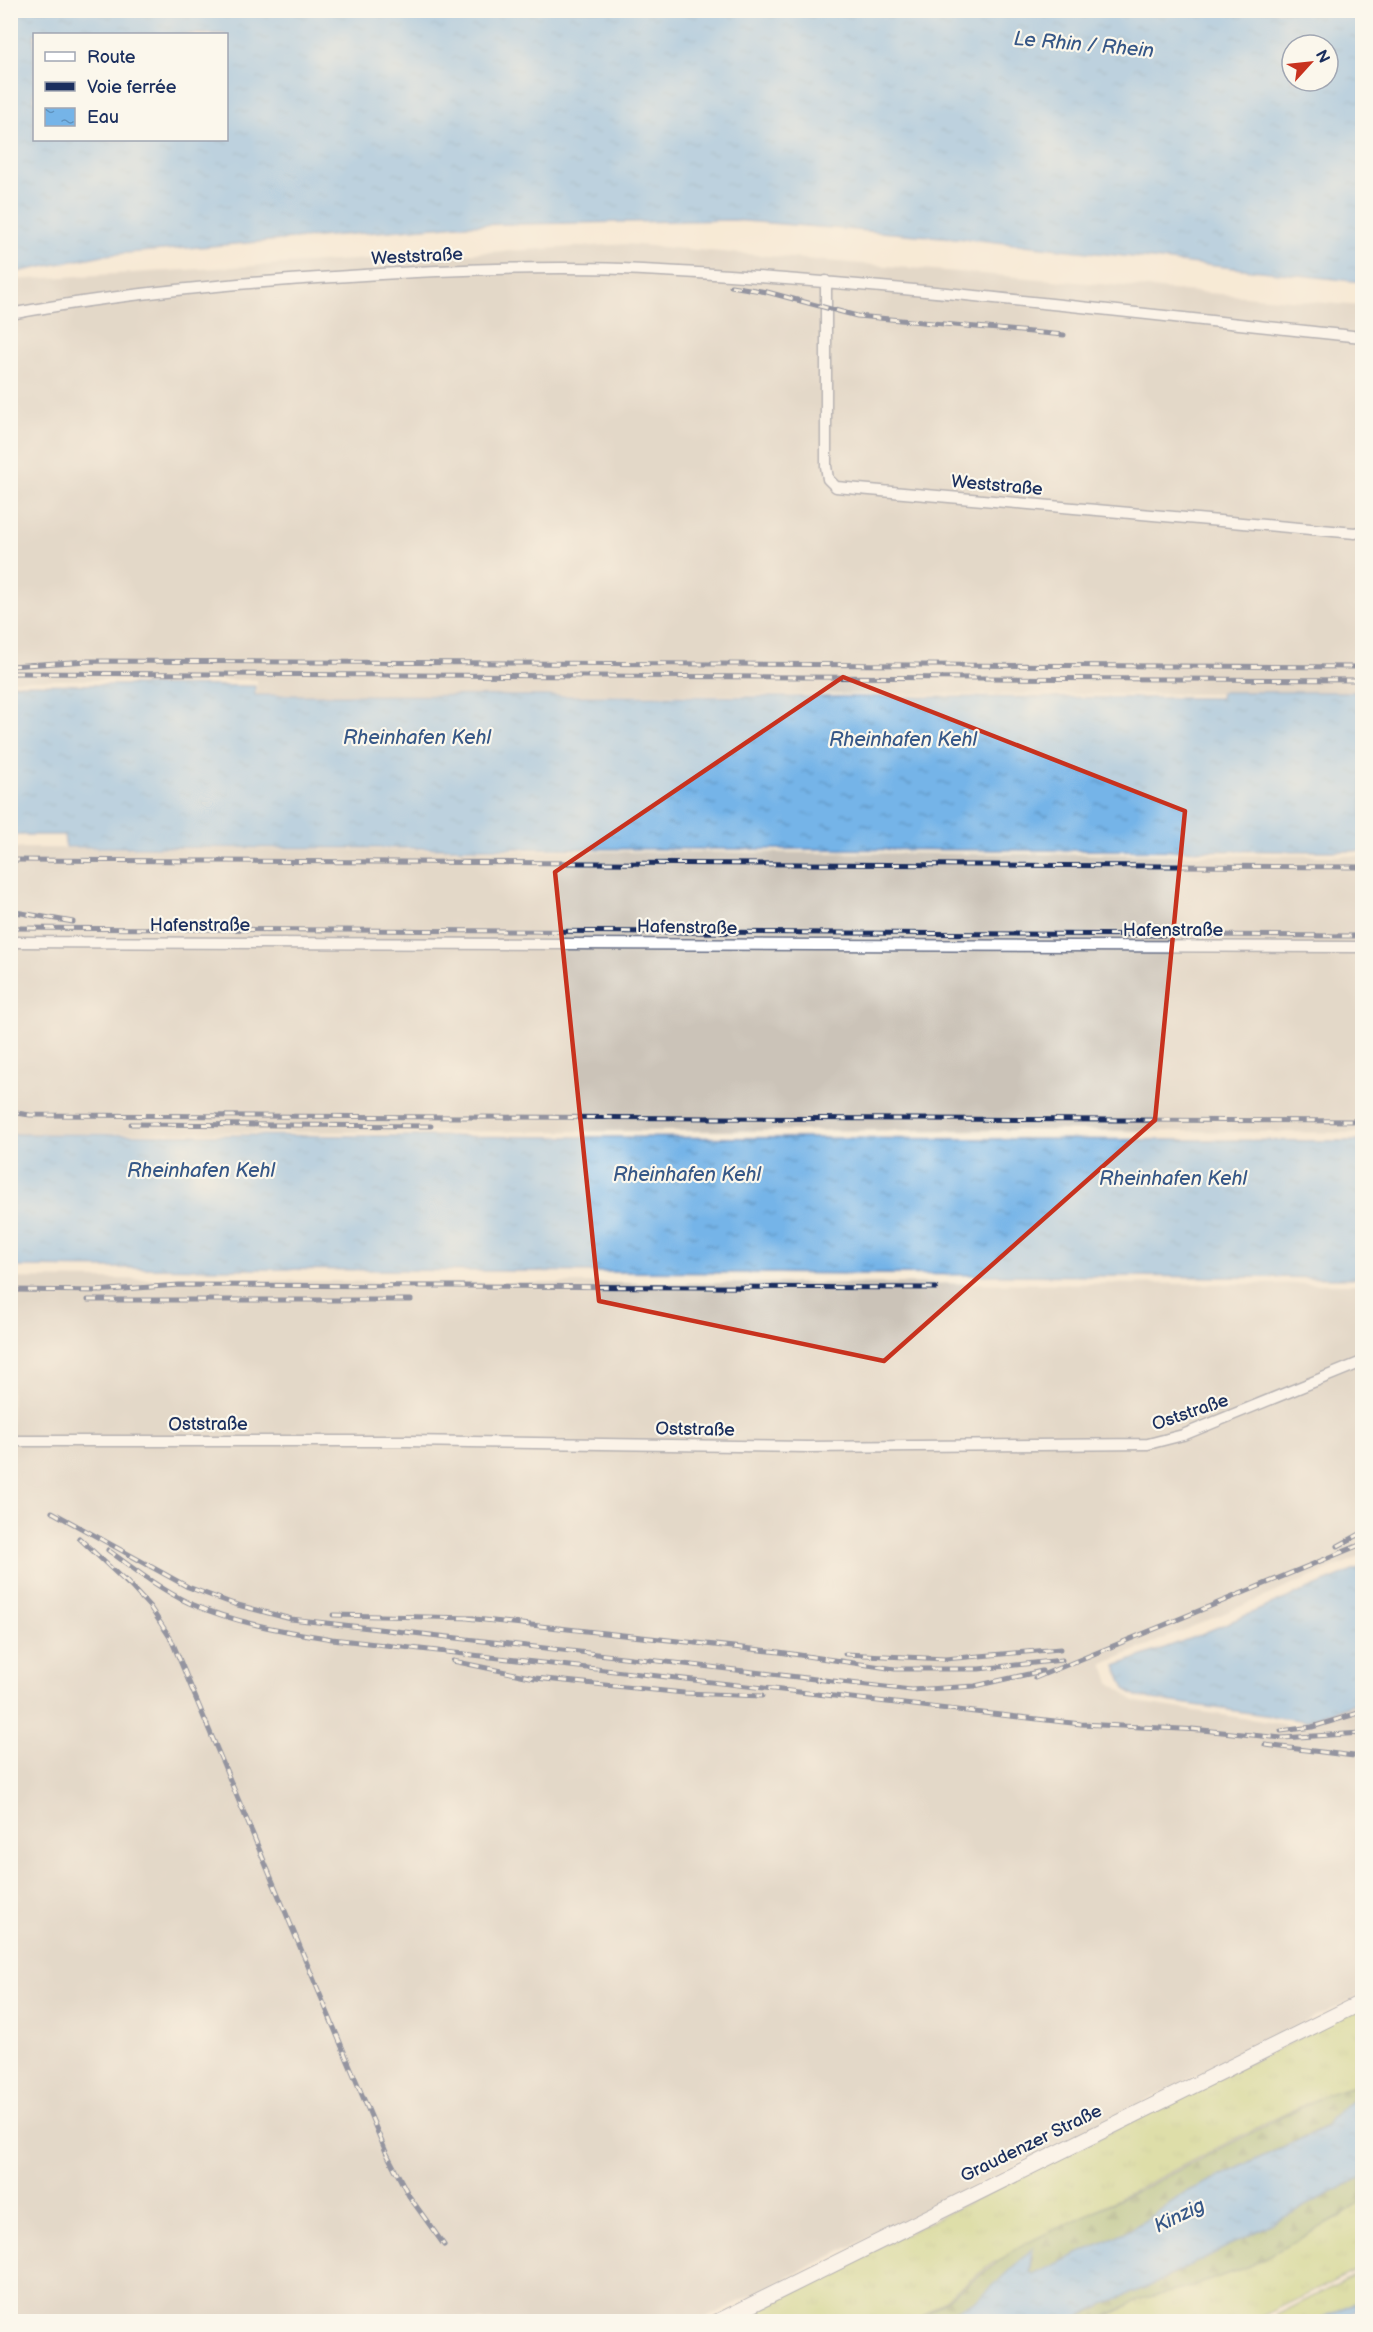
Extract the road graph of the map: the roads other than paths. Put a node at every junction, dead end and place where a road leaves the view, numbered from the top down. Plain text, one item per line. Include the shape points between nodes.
1 (826, 281) junction
2 (10, 314) edge
3 (1362, 337) edge
4 (1362, 531) edge
5 (10, 942) edge
6 (1362, 947) edge
7 (1362, 1362) edge
8 (10, 1441) edge
9 (1362, 2002) edge
10 (717, 2322) edge

1 - 2 street, Weststraße via 620,269 464,270 226,285 128,295
1 - 3 street, Weststraße
1 - 4 street, Weststraße via 826,466 828,479 836,487
5 - 6 street, Hafenstraße
7 - 8 street, Oststraße via 1183,1436 1148,1444 808,1448 398,1441
9 - 10 street, Graudenzer Straße

